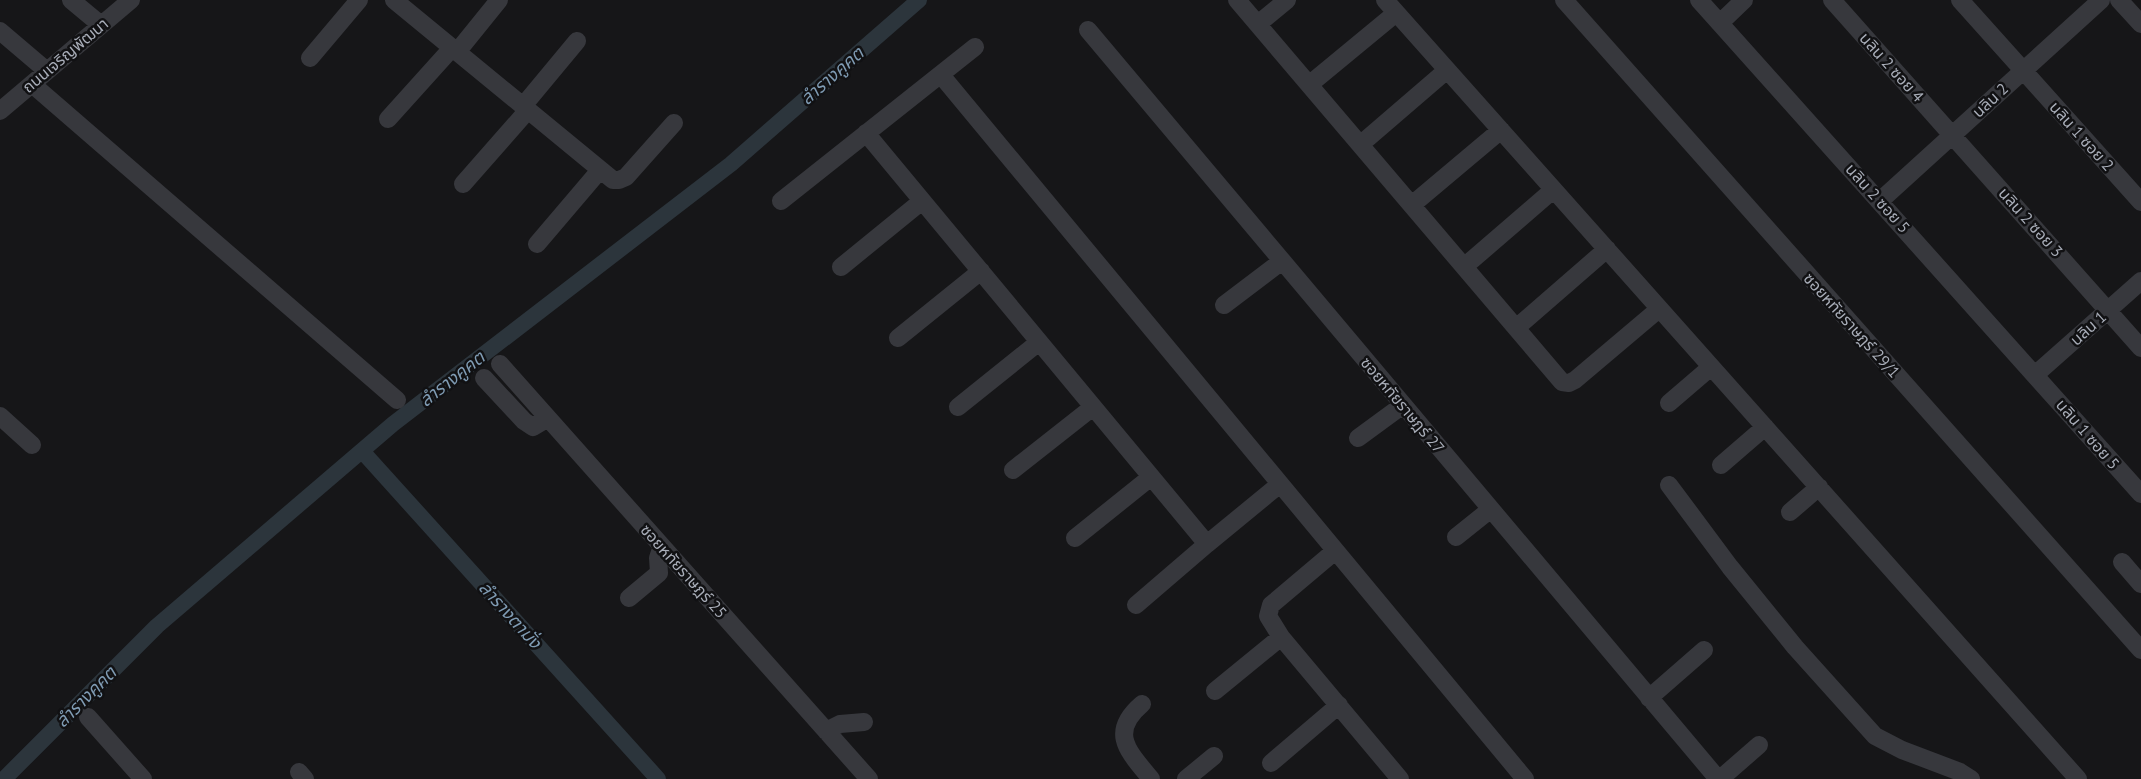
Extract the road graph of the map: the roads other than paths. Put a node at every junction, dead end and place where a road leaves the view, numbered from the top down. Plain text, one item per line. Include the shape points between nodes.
1 (71, 0) edge
2 (130, 0) edge
3 (359, 0) edge
4 (394, 0) edge
5 (499, 0) edge
6 (1238, 0) edge
7 (1287, 0) edge
8 (1564, 0) edge
9 (1699, 0) edge
10 (1744, 0) edge
11 (1832, 0) edge
12 (1960, 0) edge
13 (2101, 0) edge
14 (2119, 0) edge
15 (1391, 6) edge
16 (1720, 23) junction
17 (1258, 24) junction
18 (2141, 24) edge
19 (101, 25) junction
20 (1088, 30) dead end
21 (0, 31) edge
22 (577, 41) dead end
23 (975, 47) dead end
24 (454, 50) junction
25 (310, 58) dead end
26 (1448, 70) junction
27 (2023, 70) junction
28 (47, 71) junction
29 (941, 75) junction
30 (32, 84) junction
31 (1310, 84) junction
32 (525, 108) junction
33 (0, 111) edge
34 (388, 119) dead end
35 (674, 123) dead end
36 (1501, 130) junction
37 (866, 133) junction
38 (1953, 135) junction
39 (1361, 144) junction
40 (600, 170) junction
41 (463, 184) dead end
42 (1553, 190) junction
43 (1881, 200) junction
44 (781, 201) dead end
45 (922, 201) junction
46 (2141, 202) edge
47 (1413, 204) junction
48 (537, 244) dead end
49 (1607, 249) junction
50 (1282, 261) junction
51 (1465, 266) junction
52 (841, 267) dead end
53 (981, 271) junction
54 (2141, 281) edge
55 (1224, 305) dead end
56 (1659, 309) junction
57 (2108, 310) junction
58 (1516, 328) junction
59 (898, 338) dead end
60 (1039, 342) junction
61 (2141, 348) edge
62 (500, 364) dead end
63 (1712, 367) junction
64 (2036, 374) junction
65 (484, 378) dead end
66 (397, 400) dead end
67 (1670, 403) dead end
68 (1403, 405) junction
69 (958, 407) dead end
70 (1093, 407) junction
71 (0, 416) edge
72 (548, 418) junction
73 (1765, 427) junction
74 (1358, 438) dead end
75 (32, 445) dead end
76 (1721, 465) dead end
77 (1013, 470) dead end
78 (1150, 477) junction
79 (1281, 484) junction
80 (1669, 485) dead end
81 (1819, 487) junction
82 (2141, 494) edge
83 (1491, 509) junction
84 (1790, 512) dead end
85 (1456, 537) dead end
86 (1075, 538) dead end
87 (1207, 544) junction
88 (662, 546) junction
89 (1335, 550) junction
90 (2122, 562) dead end
91 (659, 573) junction
92 (691, 579) junction
93 (2141, 584) edge
94 (629, 598) dead end
95 (1136, 605) dead end
96 (1281, 637) junction
97 (1704, 650) dead end
98 (2141, 650) edge
99 (1215, 691) dead end
100 (1649, 698) junction
101 (1142, 704) dead end
102 (1339, 705) junction
103 (88, 717) dead end
104 (864, 722) dead end
105 (826, 731) junction
106 (1759, 745) dead end
107 (1214, 756) dead end
108 (1271, 763) dead end
109 (143, 779) edge
110 (869, 779) edge
111 (1151, 779) edge
112 (1185, 779) edge
113 (1399, 779) edge
114 (1525, 779) edge
115 (1719, 779) edge
116 (1971, 779) edge
117 (2078, 779) edge

1 - 19 street
2 - 19 street, ถนนเจริญพัฒนา
3 - 25 street
4 - 24 street
5 - 24 street
6 - 17 street
7 - 17 street
8 - 98 street, ซอยหทัยราษฎร์ 29/1
9 - 16 street, นลิน 2 ซอย 5
10 - 16 street
11 - 38 street, นลิน 2 ซอย 4
12 - 27 street, นลิน 1 ซอย 2
13 - 27 street, นลิน 2
14 - 18 street
15 - 26 street
15 - 31 street
16 - 43 street, นลิน 2 ซอย 5
17 - 31 street
19 - 28 street, ถนนเจริญพัฒนา
20 - 50 street, ซอยหทัยราษฎร์ 27
21 - 28 street
22 - 32 street
23 - 29 street
24 - 32 street
24 - 34 street
26 - 36 street
26 - 39 street
27 - 38 street, นลิน 2
27 - 46 street, นลิน 1 ซอย 2
28 - 30 street, ถนนเจริญพัฒนา
29 - 37 street
29 - 79 street
30 - 33 street, ถนนเจริญพัฒนา
30 - 66 street
31 - 39 street
32 - 40 street
32 - 41 street
35 - 40 street via 626,177 612,180
36 - 42 street
36 - 47 street
37 - 44 street
37 - 45 street
38 - 43 street, นลิน 2
38 - 57 street, นลิน 2 ซอย 3
39 - 47 street
40 - 48 street
42 - 49 street
42 - 51 street
43 - 64 street, นลิน 2 ซอย 5
45 - 52 street
45 - 53 street
47 - 51 street
49 - 56 street
49 - 58 street
50 - 55 street
50 - 68 street, ซอยหทัยราษฎร์ 27
51 - 58 street
53 - 59 street
53 - 60 street
54 - 57 street, นลิน 1
56 - 58 street via 1569,383 1562,382
56 - 63 street
57 - 61 street, นลิน 2 ซอย 3
57 - 64 street, นลิน 1
60 - 69 street
60 - 70 street
62 - 72 street, ซอยหทัยราษฎร์ 25
63 - 67 street
63 - 73 street
64 - 82 street, นลิน 1 ซอย 5
65 - 72 street via 533,427
68 - 74 street
68 - 83 street, ซอยหทัยราษฎร์ 27
70 - 77 street
70 - 78 street
71 - 75 street
72 - 88 street, ซอยหทัยราษฎร์ 25
73 - 76 street
73 - 81 street
78 - 86 street
78 - 87 street
79 - 87 street
79 - 89 street
80 - 116 street via 1780,629 1875,736
81 - 84 street
81 - 117 street
83 - 85 street
83 - 100 street, ซอยหทัยราษฎร์ 27
87 - 95 street
88 - 91 street
88 - 92 street, ซอยหทัยราษฎร์ 25
89 - 96 street via 1271,605 1268,616
89 - 114 street
90 - 93 street
91 - 92 street via 675,580
91 - 94 street
92 - 105 street, ซอยหทัยราษฎร์ 25
96 - 99 street
96 - 102 street
97 - 100 street
100 - 115 street, ซอยหทัยราษฎร์ 27
101 - 111 street via 1131,714 1123,732 1126,748
102 - 108 street
102 - 113 street
103 - 109 street
104 - 105 street via 840,724
105 - 110 street, ซอยหทัยราษฎร์ 25
106 - 115 street
107 - 112 street

